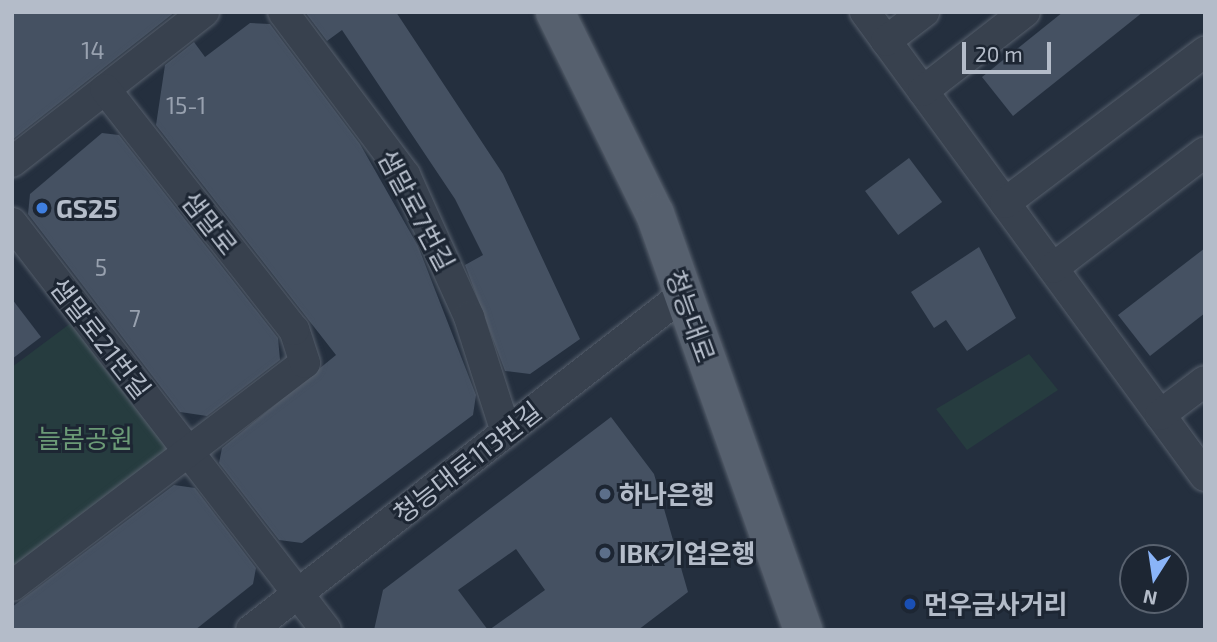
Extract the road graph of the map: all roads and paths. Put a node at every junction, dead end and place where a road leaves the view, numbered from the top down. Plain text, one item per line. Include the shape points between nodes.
1 (204, 12) edge
2 (283, 12) edge
3 (555, 12) edge
4 (865, 12) edge
5 (924, 12) edge
6 (1025, 12) edge
7 (886, 41) junction
8 (1205, 52) edge
9 (105, 89) junction
10 (923, 91) junction
11 (1205, 152) edge
12 (12, 162) edge
13 (1005, 203) junction
14 (12, 223) edge
15 (1053, 268) junction
16 (684, 294) junction
17 (1205, 381) edge
18 (1160, 415) junction
19 (506, 432) junction
20 (191, 452) junction
21 (1205, 476) edge
22 (12, 586) edge
23 (299, 593) junction
24 (251, 630) edge
25 (326, 630) edge
26 (803, 630) edge

1 - 9 street
2 - 19 street, 샘말로7번길 via 405,175 469,317
3 - 16 main road, 청능대로 via 655,214
4 - 7 street
5 - 7 street
6 - 10 street
7 - 10 street
8 - 13 street
9 - 12 street
9 - 20 street, 샘말로 via 294,330 305,362
10 - 13 street
11 - 15 street
13 - 15 street
14 - 20 street, 샘말로21번길
15 - 18 street
16 - 19 street, 청능대로113번길
16 - 26 main road, 청능대로
17 - 18 street
18 - 21 street
19 - 23 street, 청능대로113번길
20 - 22 street
20 - 23 street, 샘말로21번길
23 - 24 street, 청능대로113번길
23 - 25 street, 샘말로21번길

